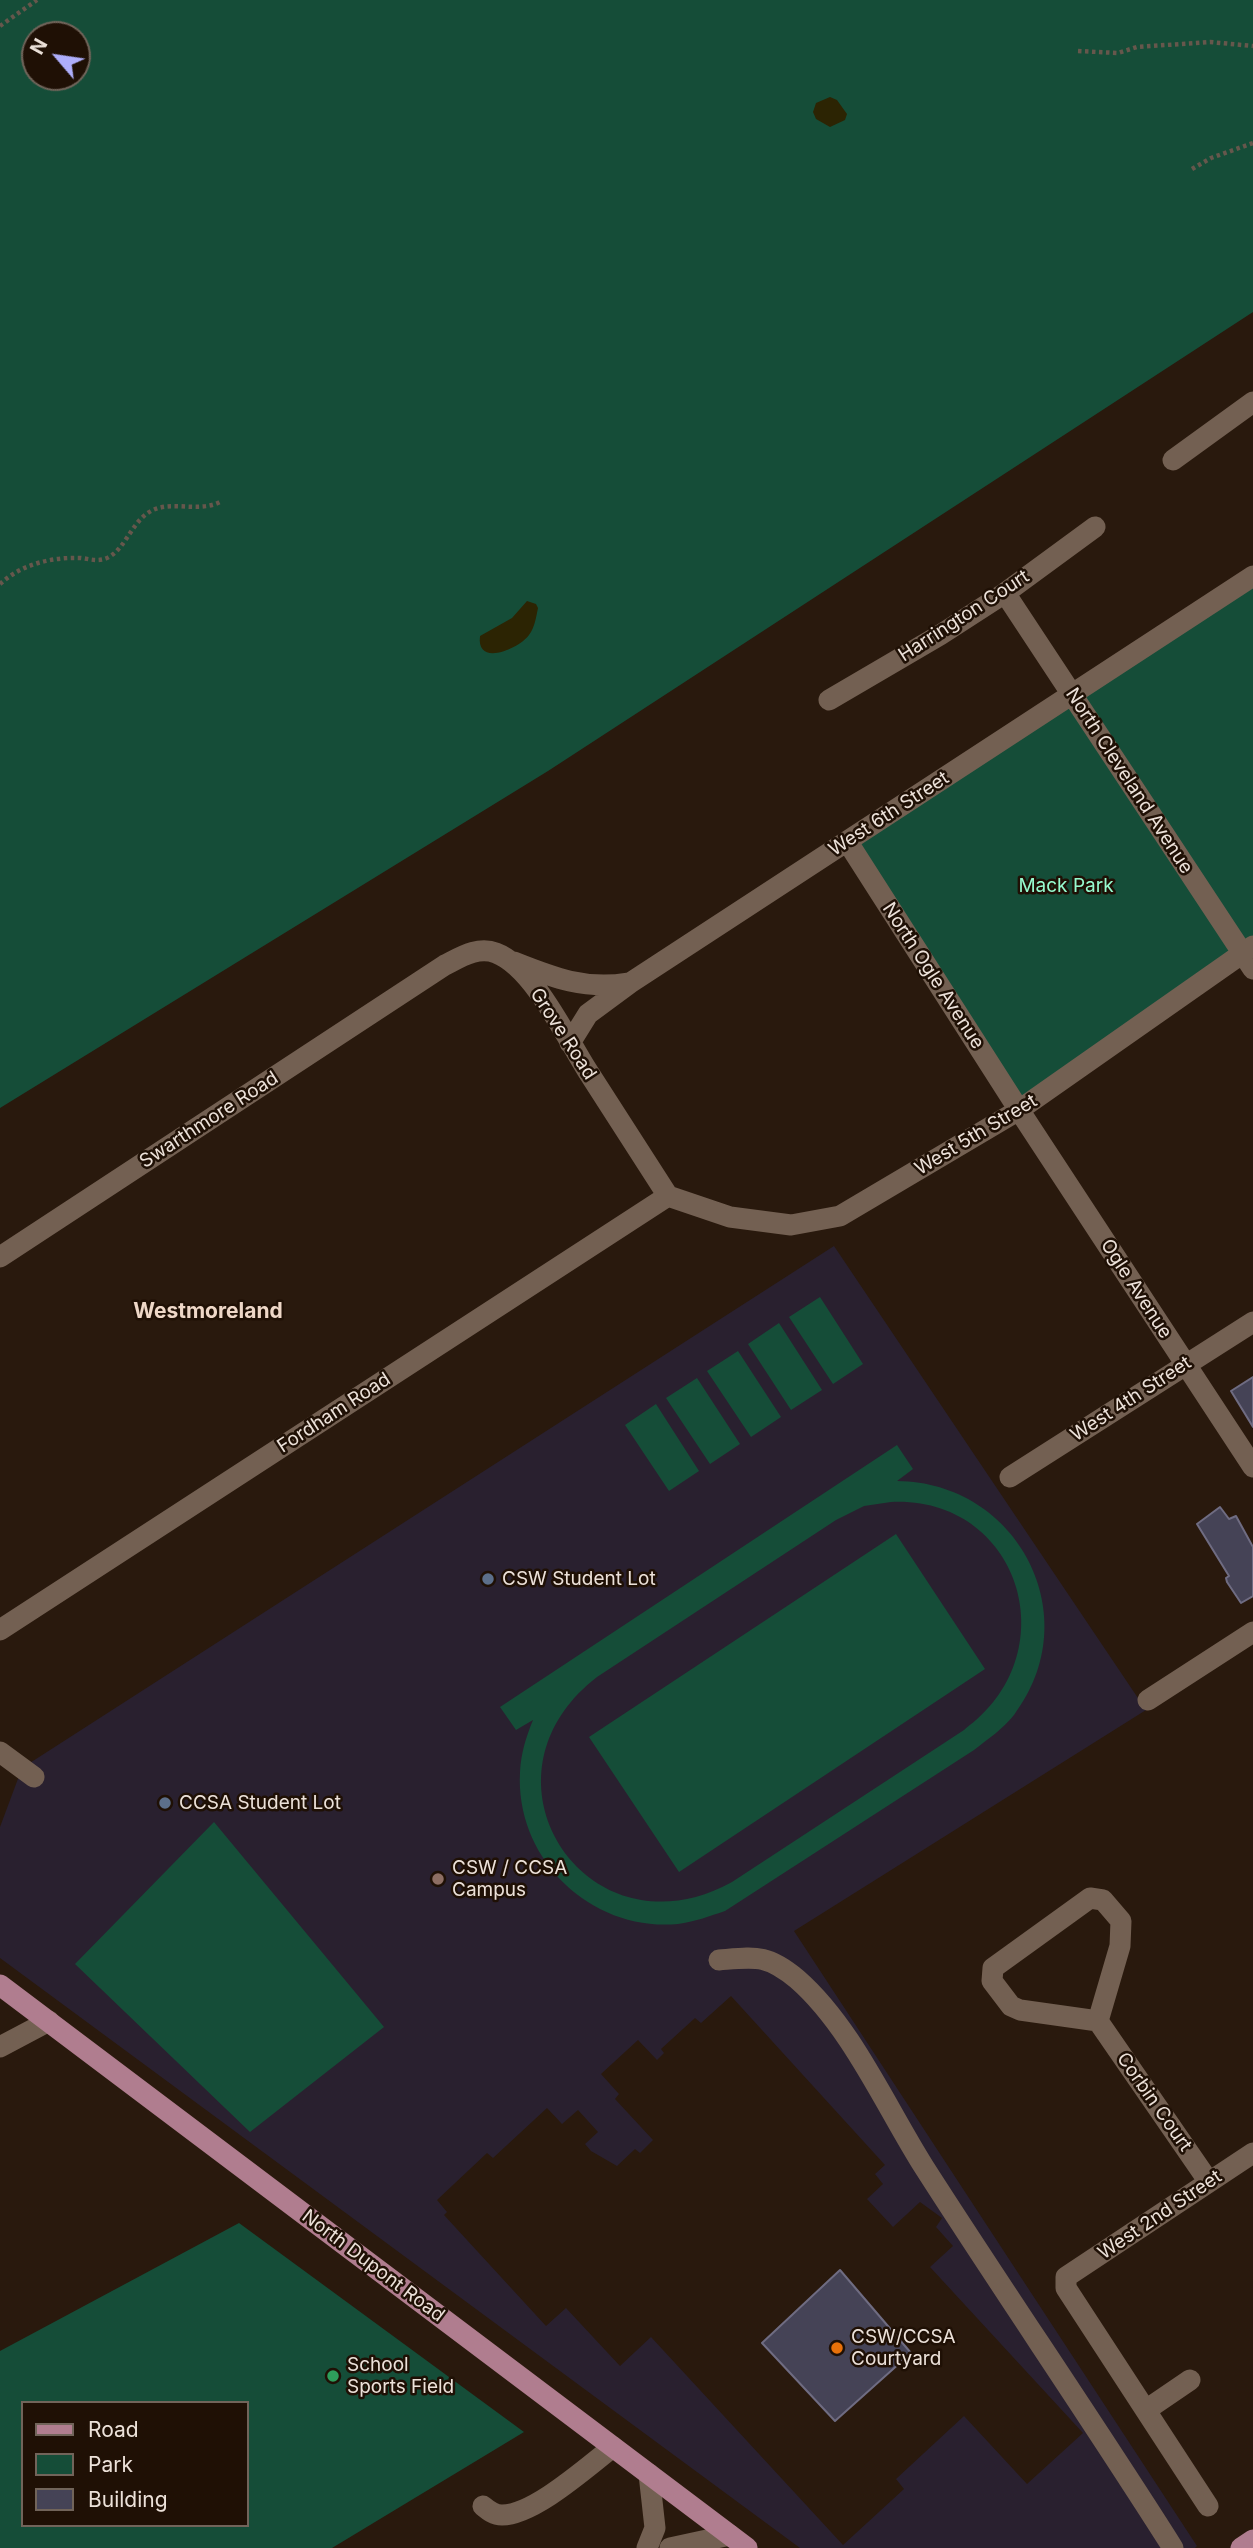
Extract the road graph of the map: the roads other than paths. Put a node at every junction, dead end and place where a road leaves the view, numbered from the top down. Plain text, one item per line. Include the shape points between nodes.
1 (1253, 402) edge
2 (1173, 460) dead end
3 (1095, 527) dead end
4 (1253, 576) edge
5 (1005, 593) junction
6 (1072, 694) junction
7 (829, 699) dead end
8 (847, 841) junction
9 (1250, 956) edge
10 (509, 960) junction
11 (630, 983) junction
12 (570, 1043) junction
13 (1019, 1110) junction
14 (668, 1196) junction
15 (0, 1257) edge
16 (1253, 1322) edge
17 (1185, 1364) junction
18 (1253, 1467) edge
19 (1010, 1477) dead end
20 (0, 1630) edge
21 (1253, 1632) edge
22 (1149, 1700) dead end
23 (0, 1752) edge
24 (34, 1777) dead end
25 (719, 1960) dead end
26 (0, 1985) edge
27 (49, 2021) junction
28 (1098, 2021) junction
29 (0, 2047) edge
30 (1253, 2153) edge
31 (1209, 2182) junction
32 (1190, 2380) dead end
33 (1146, 2410) junction
34 (613, 2447) junction
35 (649, 2474) junction
36 (483, 2506) dead end
37 (1208, 2506) dead end
38 (1253, 2540) edge
39 (738, 2542) edge
40 (647, 2548) edge
41 (670, 2548) edge
42 (1173, 2548) edge
43 (1241, 2548) edge

1 - 2 street
3 - 5 street, Harrington Court
4 - 6 street, West 6th Street
5 - 6 street, North Cleveland Avenue
5 - 7 street, Harrington Court
6 - 8 street, West 6th Street
6 - 9 street, North Cleveland Avenue
8 - 11 street, West 6th Street
8 - 13 street, North Ogle Avenue
9 - 13 street, West 5th Street
10 - 11 street, West 6th Street via 575,984 605,987
10 - 12 street, Grove Road via 545,1000
10 - 15 street, Swarthmore Road via 496,953 474,951 445,965
11 - 12 street via 588,1014
12 - 14 street, Grove Road
13 - 14 street, West 5th Street via 840,1216 791,1226 730,1217
13 - 17 street, Ogle Avenue
14 - 20 street, Fordham Road
16 - 17 street, West 4th Street
17 - 18 street, Ogle Avenue
17 - 19 street, West 4th Street
21 - 22 street
23 - 24 street
25 - 42 street via 771,1960 798,1980 825,2010
26 - 27 main road, North Dupont Road
27 - 29 street
27 - 34 main road, North Dupont Road
28 - 28 street via 1020,2010 1011,2006 992,1981 993,1968 1090,1898 1103,1900 1121,1921 1120,1946
28 - 31 street, Corbin Court
30 - 31 street, West 2nd Street
31 - 33 street, West 2nd Street via 1066,2277 1066,2288
32 - 33 street
33 - 37 street
34 - 35 main road, North Dupont Road
34 - 36 street via 537,2505 502,2516
35 - 39 main road, North Dupont Road
35 - 40 street via 655,2528
38 - 43 main road
39 - 41 street

